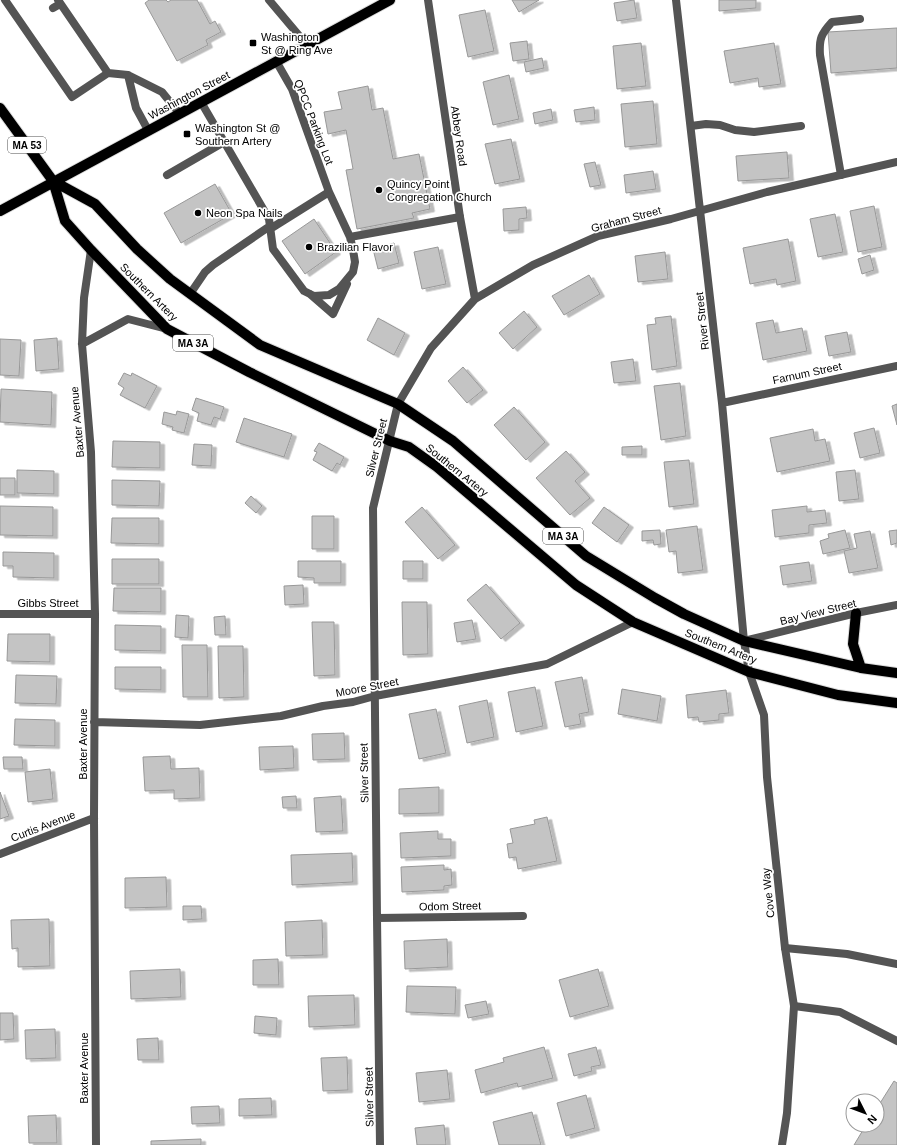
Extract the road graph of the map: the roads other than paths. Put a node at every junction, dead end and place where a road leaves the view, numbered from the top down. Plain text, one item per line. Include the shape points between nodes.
1 (5, 0) edge
2 (269, 0) edge
3 (390, 0) edge
4 (428, 0) edge
5 (676, 0) edge
6 (57, 4) edge
7 (860, 19) dead end
8 (307, 45) junction
9 (276, 61) junction
10 (108, 73) junction
11 (128, 75) junction
12 (200, 102) junction
13 (0, 108) edge
14 (179, 113) junction
15 (691, 126) junction
16 (801, 126) dead end
17 (148, 130) junction
18 (224, 142) junction
19 (897, 162) edge
20 (167, 175) dead end
21 (841, 175) junction
22 (53, 181) junction
23 (329, 192) junction
24 (0, 211) edge
25 (701, 211) junction
26 (460, 217) junction
27 (270, 227) junction
28 (350, 237) junction
29 (90, 250) junction
30 (353, 272) junction
31 (308, 293) junction
32 (190, 294) junction
33 (475, 299) junction
34 (167, 329) junction
35 (82, 344) junction
36 (897, 366) edge
37 (722, 403) junction
38 (398, 404) junction
39 (390, 441) junction
40 (897, 605) edge
41 (856, 613) junction
42 (0, 614) edge
43 (95, 614) junction
44 (633, 622) junction
45 (744, 641) junction
46 (861, 668) junction
47 (749, 672) junction
48 (897, 673) edge
49 (374, 696) junction
50 (897, 703) edge
51 (94, 722) junction
52 (94, 818) junction
53 (0, 854) edge
54 (523, 916) dead end
55 (377, 918) junction
56 (785, 948) junction
57 (897, 964) edge
58 (794, 1006) junction
59 (897, 1041) edge
60 (96, 1145) edge
61 (380, 1145) edge
62 (782, 1145) edge

1 - 10 street via 43,48 72,97
2 - 8 street
3 - 8 main road, Washington Street
4 - 26 street, Abbey Road
5 - 15 street, River Street
6 - 10 street via 87,50
7 - 21 street via 832,22 823,31 819,42
8 - 9 main road, Washington Street
9 - 12 main road, Washington Street
9 - 23 street, QPCC Parking Lot via 292,89
10 - 11 street
11 - 14 street via 162,92
11 - 17 street via 136,108
12 - 14 main road, Washington Street
12 - 18 street, QPCC Parking Lot
13 - 22 main road, Southern Artery / MA 53
14 - 17 main road, Washington Street
15 - 16 street via 720,125 754,132
15 - 25 street, River Street
17 - 22 main road, Washington Street
18 - 20 street
18 - 27 street, QPCC Parking Lot via 269,219
19 - 21 street, Graham Street
21 - 25 street, Graham Street
22 - 24 main road, Washington Street
22 - 29 main road, Southern Artery / MA 3A via 65,221
22 - 32 main road, Southern Artery / MA 3A via 95,204 151,263
23 - 27 street
23 - 28 street, QPCC Parking Lot
25 - 33 street, Graham Street via 598,236 533,265
25 - 37 street, River Street
26 - 28 street
26 - 33 street, Abbey Road
27 - 31 street, QPCC Parking Lot via 273,250
27 - 32 street via 213,265
28 - 30 street, QPCC Parking Lot via 356,262
29 - 34 main road, Southern Artery / MA 3A
29 - 35 street, Baxter Avenue
30 - 31 street via 339,289 329,295 314,296
30 - 31 street, QPCC Parking Lot via 333,314
32 - 38 main road, Southern Artery / MA 3A via 260,345
33 - 38 street, Graham Street via 431,348
34 - 35 street via 128,319
34 - 39 main road, Southern Artery / MA 3A
35 - 43 street, Baxter Avenue via 91,452
36 - 37 street, Farnum Street
37 - 45 street, River Street
38 - 39 street, Silver Street
38 - 45 main road, Southern Artery / MA 3A via 453,441 586,556 673,608
39 - 44 main road, Southern Artery / MA 3A via 409,447 437,467 576,585
39 - 49 street, Silver Street via 373,508
40 - 41 street, Bay View Street
41 - 45 street, Bay View Street
41 - 46 main road via 853,644
42 - 43 street, Gibbs Street
43 - 51 street, Baxter Avenue
44 - 47 main road, Southern Artery / MA 3A
44 - 49 street, Moore Street via 547,664
45 - 46 main road, Southern Artery / MA 3A
45 - 47 street, Cove Way
46 - 48 main road, Southern Artery / MA 3A
47 - 50 main road, Southern Artery / MA 3A via 838,695
47 - 56 street, Cove Way via 764,715 767,777
49 - 51 street, Moore Street via 281,716 200,725
49 - 55 street, Silver Street
51 - 52 street, Baxter Avenue
52 - 53 street, Curtis Avenue
52 - 60 street, Baxter Avenue
54 - 55 street, Odom Street
55 - 61 street, Silver Street
56 - 57 street via 848,954
56 - 58 street, Cove Way
58 - 59 street via 840,1012
58 - 62 street, Cove Way via 787,1113

